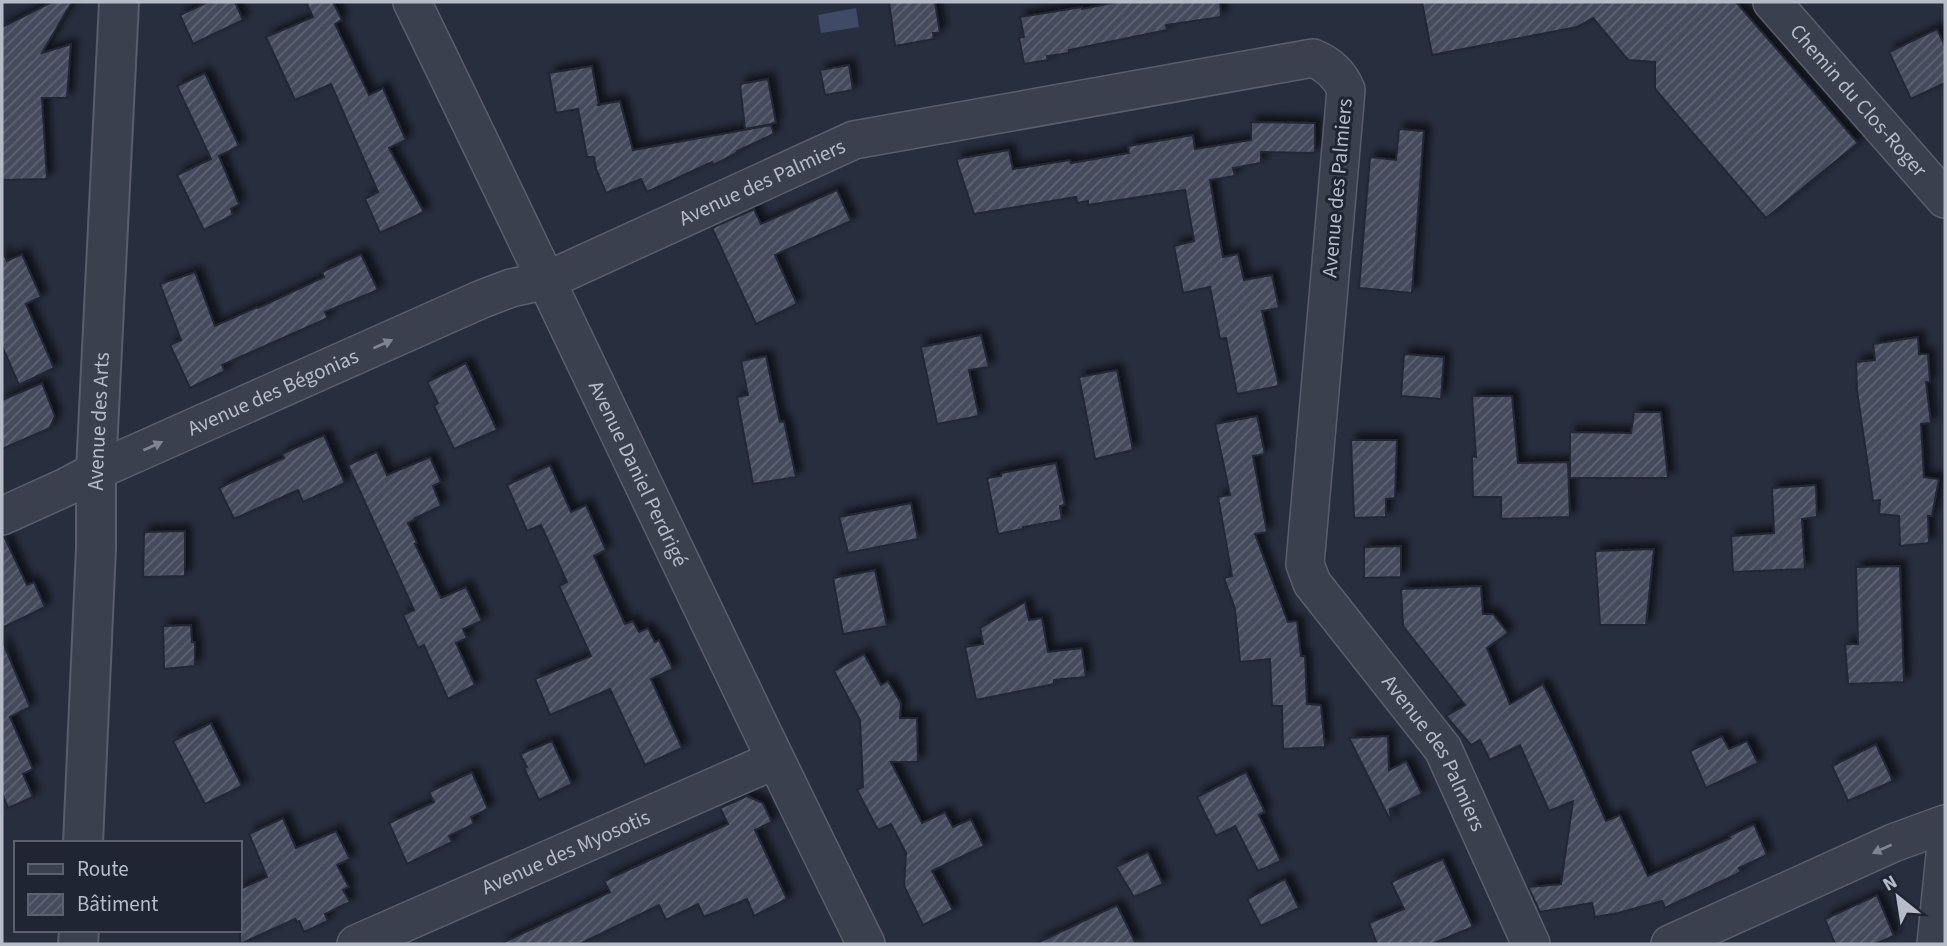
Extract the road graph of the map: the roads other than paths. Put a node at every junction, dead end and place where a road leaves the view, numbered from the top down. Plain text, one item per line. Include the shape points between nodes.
1 (119, 2) edge
2 (412, 2) edge
3 (1772, 2) edge
4 (1945, 199) edge
5 (548, 280) junction
6 (96, 471) junction
7 (2, 516) edge
8 (775, 760) junction
9 (1945, 824) edge
10 (83, 841) edge
11 (1945, 855) edge
12 (356, 944) edge
13 (866, 944) edge
14 (1531, 944) edge
15 (1670, 944) edge
16 (1936, 944) edge

1 - 6 street, Avenue des Arts
2 - 5 street, Avenue Daniel Perdrigé
3 - 4 street, Chemin du Clos-Roger
6 -> 5 street, Avenue des Bégonias via 482,299
5 - 8 street, Avenue Daniel Perdrigé
5 - 14 street, Avenue des Palmiers via 855,140 1313,58 1323,62 1346,90 1305,564 1312,583 1443,749
6 - 7 street, Avenue des Bégonias
6 - 10 street, Avenue des Arts
8 - 12 street, Avenue des Myosotis
8 - 13 street, Avenue Daniel Perdrigé
9 -> 15 street
11 - 16 street

